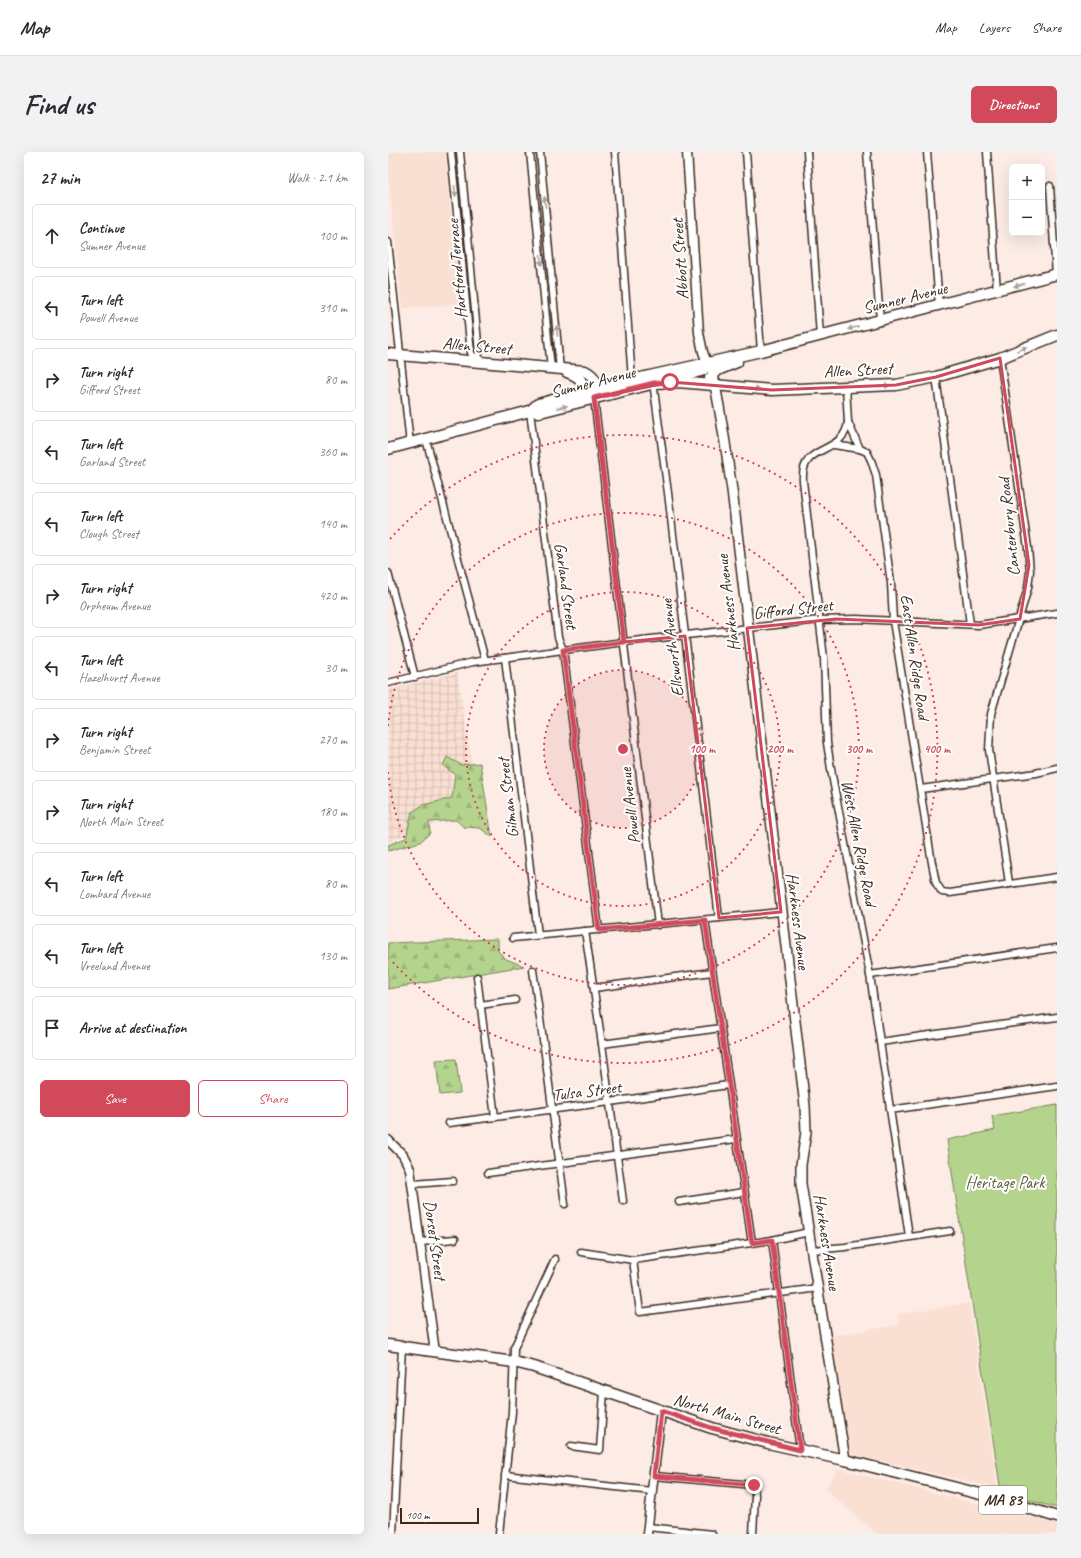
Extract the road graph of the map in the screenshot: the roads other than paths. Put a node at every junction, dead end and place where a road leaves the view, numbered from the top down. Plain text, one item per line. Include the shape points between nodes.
1 (450, 152) edge
2 (460, 152) edge
3 (530, 152) edge
4 (540, 152) edge
5 (615, 152) edge
6 (687, 152) edge
7 (746, 152) edge
8 (807, 152) edge
9 (867, 152) edge
10 (927, 152) edge
11 (987, 152) edge
12 (1050, 186) dead end
13 (388, 242) edge
14 (540, 243) junction
15 (549, 243) junction
16 (1056, 274) edge
17 (997, 291) junction
18 (939, 305) junction
19 (880, 320) junction
20 (1057, 335) edge
21 (820, 336) junction
22 (761, 351) junction
23 (388, 354) edge
24 (400, 355) junction
25 (1000, 358) junction
26 (476, 362) junction
27 (707, 363) junction
28 (558, 370) junction
29 (936, 378) junction
30 (632, 379) junction
31 (653, 379) junction
32 (713, 379) junction
33 (846, 387) junction
34 (597, 388) junction
35 (585, 391) junction
36 (594, 398) junction
37 (530, 412) junction
38 (848, 422) junction
39 (426, 439) junction
40 (410, 444) junction
41 (834, 445) junction
42 (388, 449) edge
43 (860, 449) junction
44 (388, 573) edge
45 (1057, 613) edge
46 (1020, 619) junction
47 (820, 620) junction
48 (894, 621) junction
49 (970, 624) junction
50 (747, 628) junction
51 (685, 636) junction
52 (624, 642) junction
53 (563, 650) junction
54 (505, 658) junction
55 (485, 660) junction
56 (415, 676) junction
57 (388, 683) edge
58 (1057, 768) edge
59 (994, 778) junction
60 (921, 789) junction
61 (1057, 877) edge
62 (1009, 883) junction
63 (781, 912) junction
64 (719, 918) junction
65 (705, 920) junction
66 (658, 925) junction
67 (599, 930) junction
68 (585, 931) junction
69 (538, 935) junction
70 (513, 938) dead end
71 (1057, 948) edge
72 (533, 970) dead end
73 (712, 972) junction
74 (476, 976) dead end
75 (870, 976) junction
76 (594, 988) junction
77 (515, 1000) dead end
78 (480, 1005) junction
79 (1057, 1017) edge
80 (721, 1028) junction
81 (880, 1042) junction
82 (602, 1044) junction
83 (728, 1085) junction
84 (1057, 1086) edge
85 (610, 1102) junction
86 (552, 1109) junction
87 (890, 1110) junction
88 (496, 1117) junction
89 (449, 1122) dead end
90 (736, 1139) junction
91 (388, 1140) edge
92 (617, 1156) junction
93 (560, 1164) junction
94 (488, 1173) dead end
95 (453, 1181) dead end
96 (413, 1184) junction
97 (744, 1192) junction
98 (623, 1201) dead end
99 (679, 1202) dead end
100 (565, 1204) dead end
101 (950, 1231) dead end
102 (809, 1232) junction
103 (909, 1236) junction
104 (455, 1238) dead end
105 (772, 1240) junction
106 (420, 1242) junction
107 (752, 1243) junction
108 (812, 1250) junction
109 (581, 1252) dead end
110 (555, 1259) dead end
111 (633, 1260) junction
112 (818, 1288) junction
113 (780, 1294) junction
114 (388, 1345) edge
115 (402, 1347) junction
116 (435, 1352) junction
117 (514, 1362) junction
118 (604, 1391) junction
119 (661, 1411) junction
120 (571, 1446) dead end
121 (800, 1450) junction
122 (845, 1460) junction
123 (505, 1475) junction
124 (654, 1476) junction
125 (652, 1491) junction
126 (1057, 1517) edge
127 (648, 1531) edge
128 (393, 1534) edge
129 (499, 1534) edge
130 (712, 1534) edge
131 (753, 1534) edge

1 -> 26 street, Hartford Terrace via 471,353
2 - 26 street, Hartford Terrace via 479,353
3 - 14 street
15 -> 4 street
5 - 30 street
6 - 27 street, Abbott Street via 699,333
7 - 22 street
8 - 21 street
9 - 19 street
10 - 18 street
11 - 17 street
12 - 16 street
13 - 24 street
14 - 15 street
14 -> 28 street
28 -> 15 street
16 -> 17 main road, Sumner Avenue
17 - 18 main road, Sumner Avenue
18 - 19 main road, Sumner Avenue
19 -> 21 main road, Sumner Avenue
25 -> 20 main road, Allen Street
21 - 22 main road, Sumner Avenue
22 - 27 main road, Sumner Avenue
22 - 32 main road, Sumner Avenue via 745,360 724,366
23 - 24 main road, Allen Street
24 - 26 main road, Allen Street
24 - 40 street
25 - 29 main road, Allen Street
25 - 46 street, Canterbury Road via 1029,565 1029,583
26 - 28 main road, Allen Street
27 - 31 main road, Sumner Avenue
27 - 32 main road, Harkness Avenue
28 - 34 main road, Allen Street via 587,372 594,378
28 - 35 main road, Allen Street via 577,376
33 -> 29 main road, Allen Street via 896,385
29 - 49 street
30 - 31 main road, Sumner Avenue
30 - 34 main road, Sumner Avenue
31 - 32 main road, Allen Street via 678,382
31 - 36 main road, Sumner Avenue
31 - 51 street, Ellsworth Avenue
32 -> 33 main road, Allen Street via 772,390
32 - 50 main road, Harkness Avenue via 720,405 732,490
33 - 38 street, East Allen Ridge Road
34 - 35 main road, Sumner Avenue
34 - 36 main road
35 - 36 main road, Allen Street
35 - 37 main road, Sumner Avenue via 538,404
37 -> 36 main road, Sumner Avenue via 540,412
36 - 52 street, Powell Avenue
37 - 39 main road, Sumner Avenue
37 - 53 street, Garland Street via 558,637
38 - 41 street, West Allen Ridge Road via 843,437
38 - 43 street, East Allen Ridge Road
39 - 40 main road, Sumner Avenue
39 - 55 street
40 - 42 main road, Sumner Avenue
41 - 43 street
41 - 47 street, West Allen Ridge Road via 812,455 806,462 803,472
43 - 48 street, East Allen Ridge Road via 868,454 875,471
44 - 56 street
45 - 46 street, Gifford Street
46 - 49 street, Gifford Street
46 - 59 street, Canterbury Road via 991,714 989,750
47 - 48 street, Gifford Street
47 - 50 street, Gifford Street
47 - 75 street, West Allen Ridge Road via 827,743
48 - 49 street, Gifford Street
48 - 60 street, East Allen Ridge Road
50 - 51 street, Gifford Street
50 - 63 main road, Harkness Avenue
51 - 52 street, Gifford Street
51 - 64 street, Ellsworth Avenue
52 - 53 street, Gifford Street
52 - 66 street, Powell Avenue
53 - 54 street, Gifford Street
53 - 67 street, Garland Street
54 - 55 street, Gifford Street
54 - 69 street, Gilman Street
55 - 56 street, Gifford Street
56 - 57 street, Gifford Street
58 - 59 street
59 - 60 street
59 - 62 street, Canterbury Road
60 - 62 street, East Allen Ridge Road via 936,883 940,890 950,893
61 - 62 street, East Allen Ridge Road
63 - 64 street
63 - 102 main road, Harkness Avenue via 804,1106 806,1132 800,1171
64 - 65 street
65 - 66 street
65 - 73 street
66 - 67 street
67 - 68 street
68 - 69 street
68 - 76 street
69 - 70 street
71 - 75 street
72 - 86 street
73 - 76 street
73 - 80 street
74 - 78 street
75 - 81 street, West Allen Ridge Road
76 - 82 street
77 - 78 street
78 - 88 street
79 - 81 street
80 - 82 street
80 - 83 street
81 - 87 street, West Allen Ridge Road
82 - 85 street
83 - 85 street, Tulsa Street
83 - 90 street
84 - 87 street
85 - 86 street, Tulsa Street
85 - 92 street
86 - 88 street, Tulsa Street
86 - 93 street
87 - 103 street, West Allen Ridge Road
88 - 89 street, Tulsa Street
90 - 92 street
90 - 97 street
91 - 96 street, Dorset Street via 406,1158
92 - 93 street
92 - 98 street
93 - 94 street
93 - 100 street
95 - 96 street
96 - 106 street, Dorset Street
97 - 99 street
97 - 107 street
101 - 103 street
102 - 105 street
102 - 108 main road, Harkness Avenue
103 - 108 street
104 - 106 street
105 - 107 street
105 - 113 street
106 - 116 street, Dorset Street
107 - 111 street
108 - 112 main road, Harkness Avenue
109 - 111 street
110 - 117 street via 516,1342
111 - 113 street via 640,1312
112 - 113 street
112 - 122 main road, Harkness Avenue
113 - 121 street
114 - 115 main road, North Main Street / MA 83
115 - 116 main road, North Main Street / MA 83
115 - 128 street
116 - 117 main road, North Main Street / MA 83
117 - 118 main road, North Main Street / MA 83 via 549,1371
117 - 123 street
118 - 119 main road, North Main Street / MA 83
118 - 120 street via 600,1450
119 - 121 main road, North Main Street / MA 83 via 716,1429
119 - 124 street
121 - 122 main road, North Main Street / MA 83
122 - 126 main road, North Main Street / MA 83 via 996,1498
123 - 125 street
123 - 129 street
124 - 125 street
124 - 131 street via 754,1485
125 - 127 street
127 - 130 street

